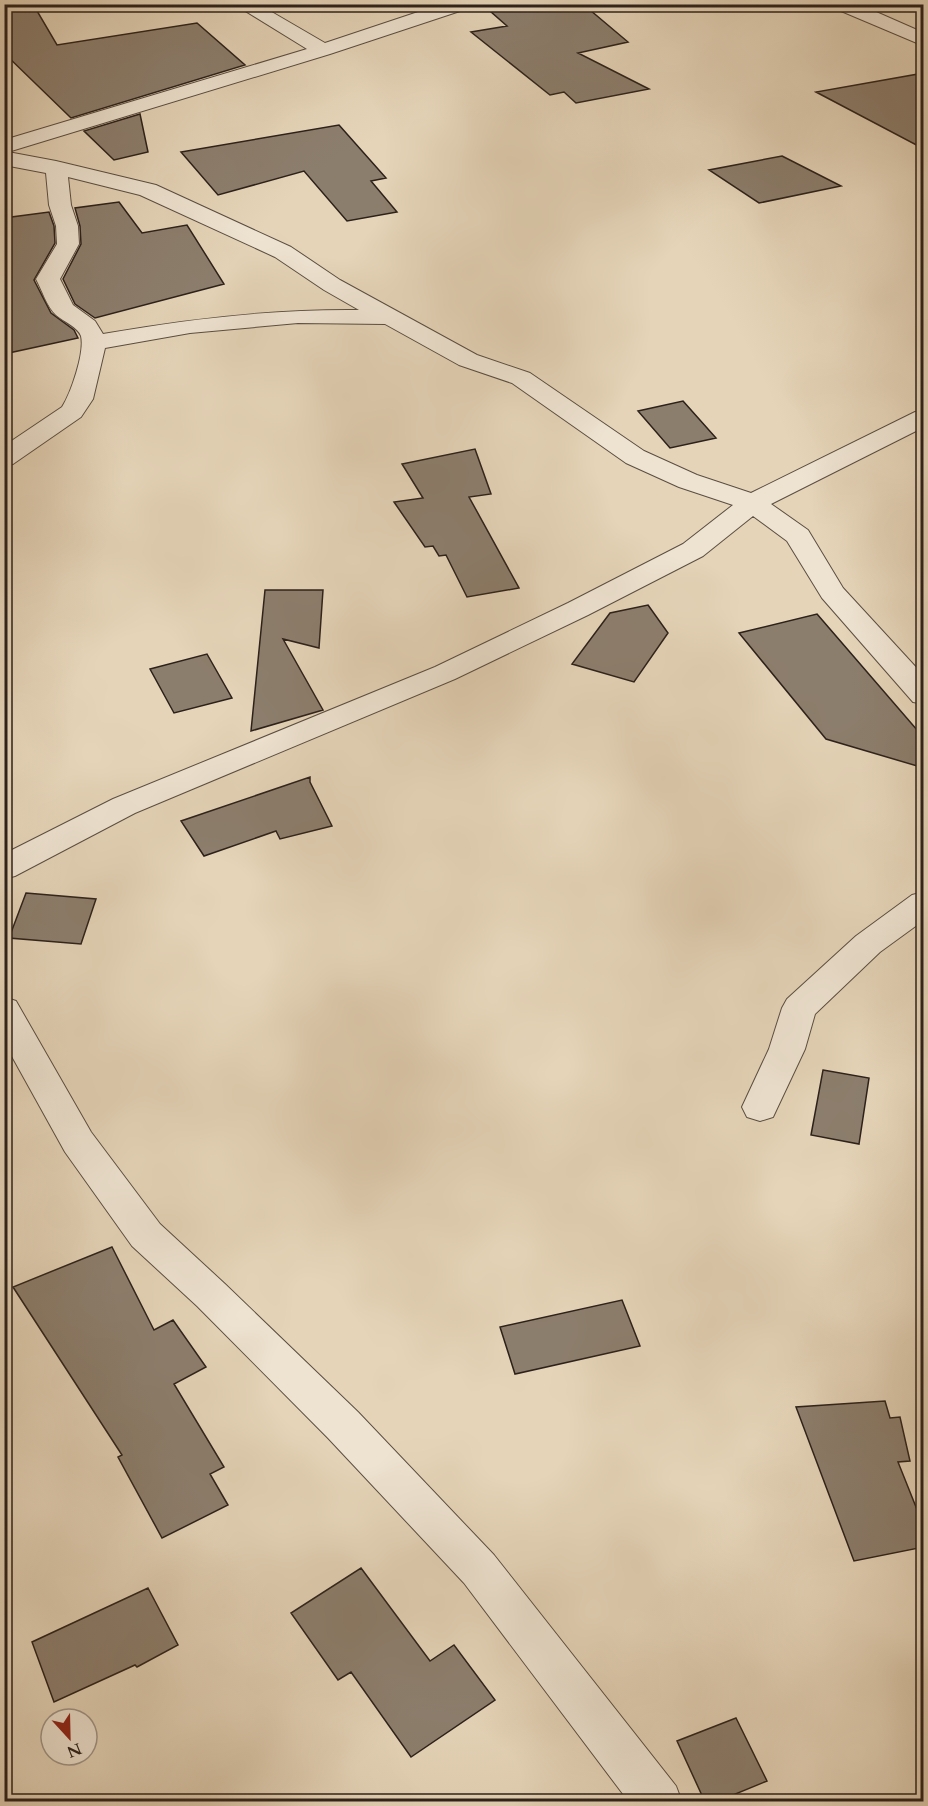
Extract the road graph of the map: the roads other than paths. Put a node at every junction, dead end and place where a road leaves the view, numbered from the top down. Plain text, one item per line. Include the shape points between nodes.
1 (243, 4) edge
2 (462, 4) edge
3 (841, 4) edge
4 (924, 40) edge
5 (322, 50) junction
6 (4, 147) edge
7 (4, 158) edge
8 (56, 167) junction
9 (390, 318) junction
10 (92, 343) junction
11 (924, 417) edge
12 (4, 458) edge
13 (753, 503) junction
14 (924, 695) edge
15 (4, 868) edge
16 (924, 903) edge
17 (4, 1010) edge
18 (760, 1107) dead end
19 (659, 1802) edge

1 - 5 street
2 - 5 street
3 - 4 street
5 - 6 street
7 - 8 street
8 - 9 street via 148,190 283,252
8 - 10 street via 68,244 48,279 63,309 87,326
9 - 10 street via 298,316 190,326
9 - 13 street via 468,360 521,378 635,457 688,481
10 - 12 street via 80,399 72,412
11 - 13 street
13 - 14 street via 798,536 832,592
13 - 15 street via 693,550 578,609 445,673 124,806
16 - 18 street via 868,944 799,1008 787,1049
17 - 19 street via 78,1142 147,1235 335,1417 479,1569

